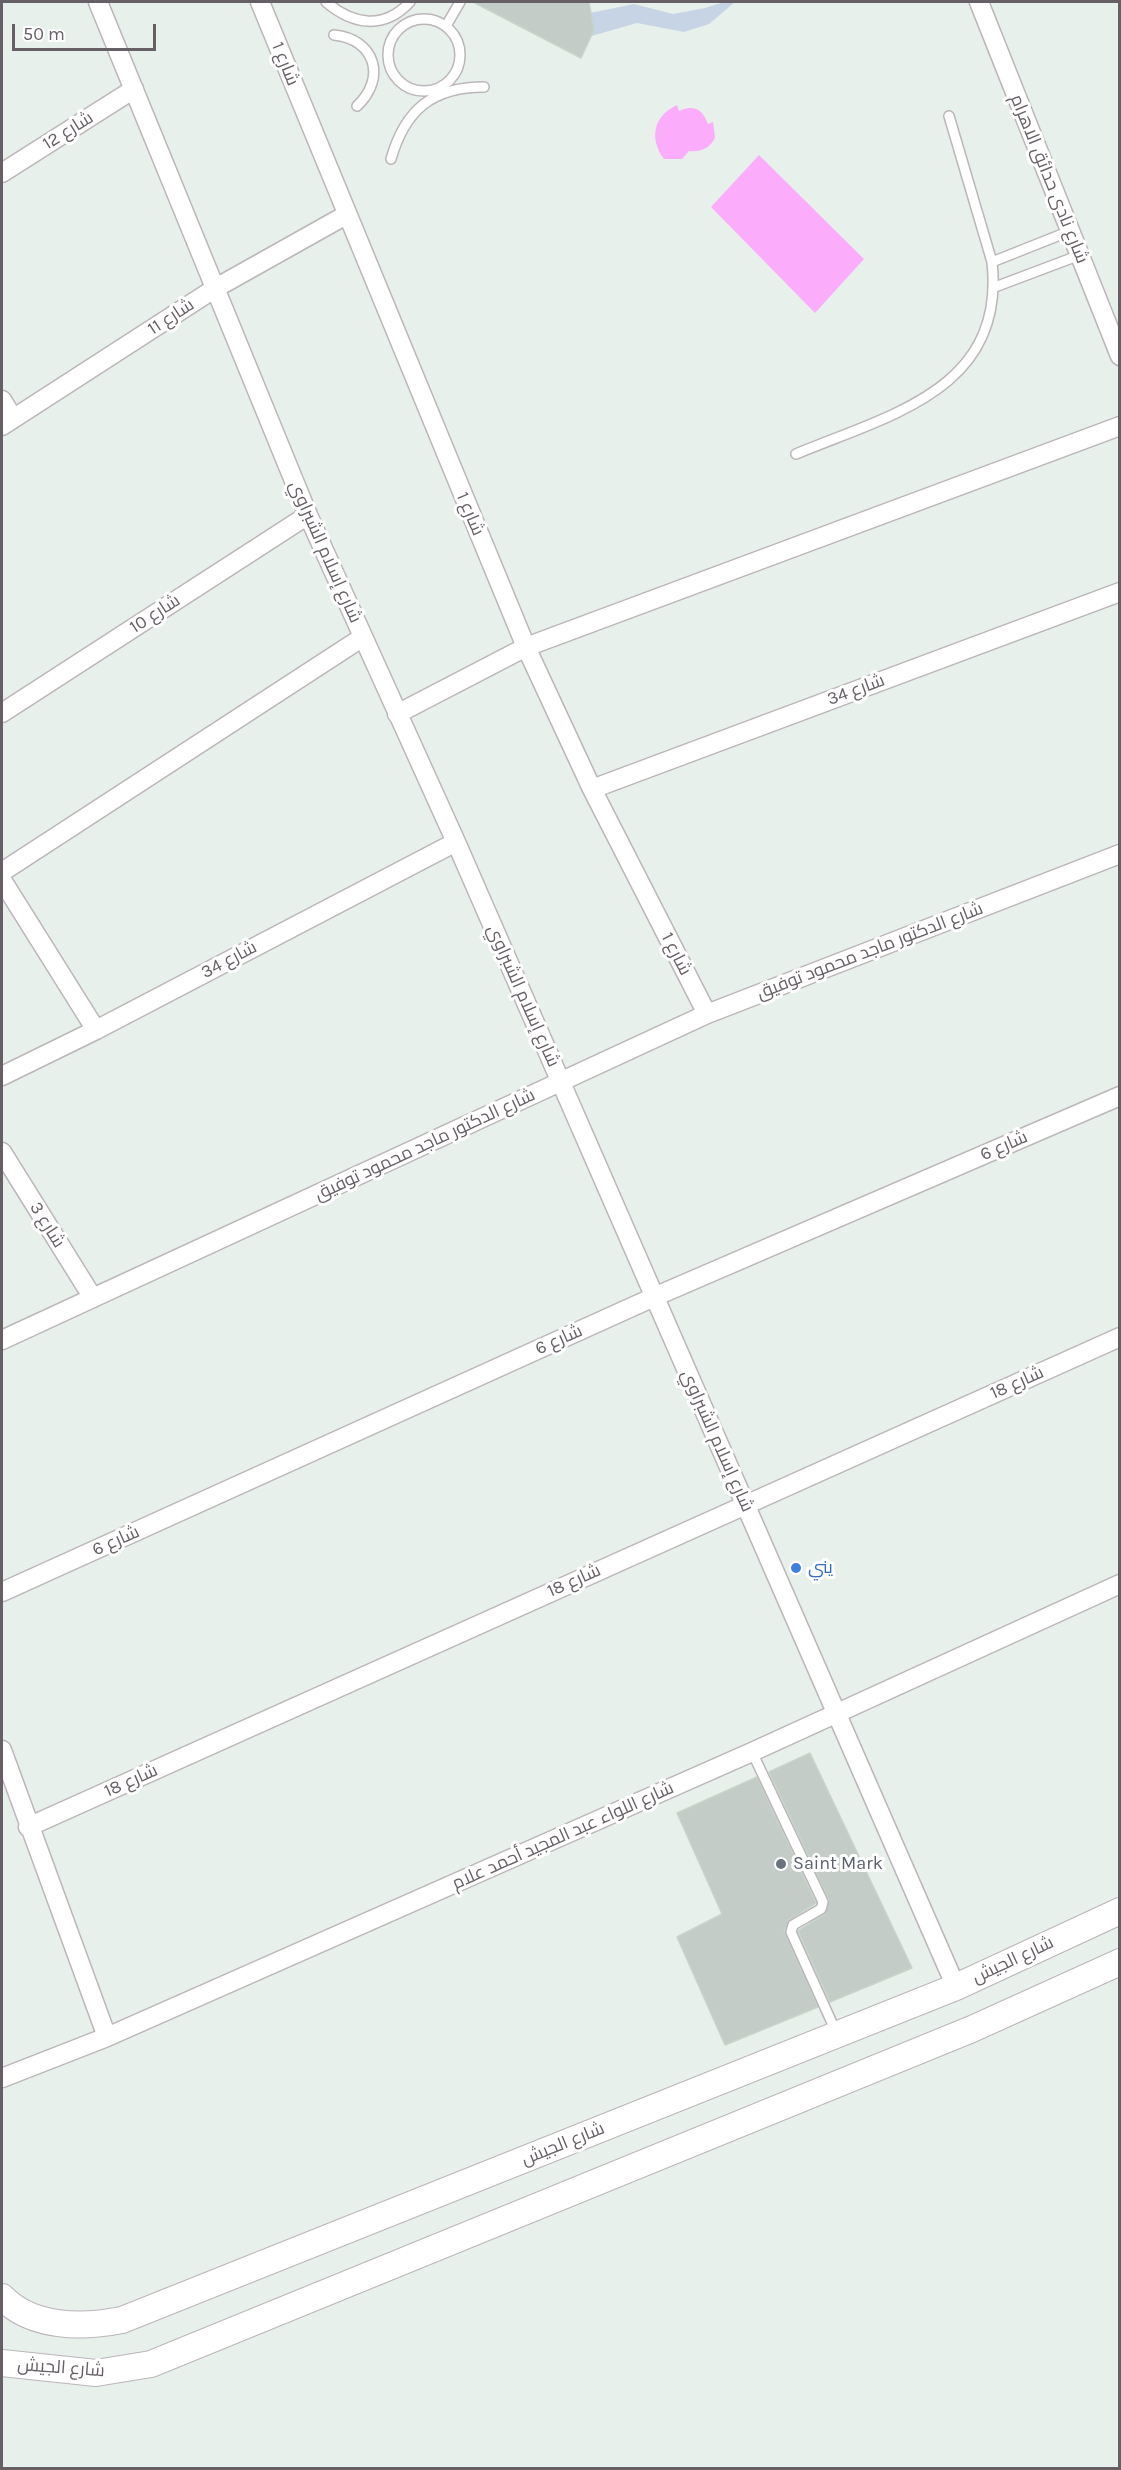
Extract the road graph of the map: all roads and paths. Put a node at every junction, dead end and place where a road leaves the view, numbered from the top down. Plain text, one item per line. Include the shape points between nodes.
1 (98, 2) edge
2 (326, 2) edge
3 (410, 2) edge
4 (460, 2) edge
5 (979, 2) edge
6 (265, 3) edge
7 (402, 10) junction
8 (408, 23) junction
9 (446, 26) junction
10 (334, 35) dead end
11 (388, 52) junction
12 (371, 58) junction
13 (484, 87) dead end
14 (134, 89) junction
15 (441, 90) junction
16 (357, 106) dead end
17 (949, 116) dead end
18 (391, 159) dead end
19 (2, 173) edge
20 (346, 215) junction
21 (1070, 231) junction
22 (1080, 255) junction
23 (992, 262) junction
24 (995, 287) junction
25 (214, 289) junction
26 (1119, 356) edge
27 (2, 400) edge
28 (7, 422) edge
29 (1119, 426) edge
30 (796, 454) dead end
31 (308, 515) junction
32 (1119, 592) edge
33 (363, 637) junction
34 (526, 647) junction
35 (2, 712) edge
36 (397, 714) junction
37 (592, 789) junction
38 (456, 842) junction
39 (1119, 854) edge
40 (2, 872) edge
41 (2, 880) edge
42 (707, 1014) junction
43 (96, 1030) junction
44 (2, 1076) edge
45 (560, 1082) junction
46 (1119, 1096) edge
47 (2, 1152) edge
48 (93, 1298) junction
49 (654, 1298) junction
50 (1119, 1337) edge
51 (2, 1340) edge
52 (744, 1504) junction
53 (1119, 1584) edge
54 (2, 1592) edge
55 (835, 1714) junction
56 (2, 1750) edge
57 (752, 1752) junction
58 (28, 1827) junction
59 (1119, 1911) edge
60 (1119, 1962) edge
61 (956, 1987) junction
62 (837, 2034) junction
63 (107, 2037) junction
64 (4, 2071) edge
65 (2, 2296) edge
66 (6, 2362) edge

1 - 14 street, شارع إسلام الشبراوي
2 - 7 lane via 342,15 362,21 383,20
3 - 7 lane
4 - 9 lane
5 - 21 street, شارع نادى حدائق الاهرام
6 - 20 street, شارع 1
7 - 8 lane
8 - 9 lane via 427,19
8 - 11 lane via 394,35
9 - 15 lane via 457,40 460,58 454,75
10 - 12 lane via 356,41
11 - 12 lane
11 - 15 lane via 392,70 404,85 422,91
12 - 16 lane via 374,80
13 - 15 lane
14 - 19 street, شارع 12
14 - 25 street, شارع إسلام الشبراوي
15 - 18 lane via 408,119
17 - 23 lane
20 - 25 street, شارع 11
20 - 34 street, شارع 1
21 - 22 street, شارع نادى حدائق الاهرام
21 - 23 lane
22 - 24 lane
22 - 26 street, شارع نادى حدائق الاهرام
23 - 24 lane
24 - 30 lane via 985,333 960,372 923,401
25 - 28 street, شارع 11
25 - 31 street, شارع إسلام الشبراوي
27 - 28 street
29 - 34 street
31 - 33 street, شارع إسلام الشبراوي
31 - 35 street, شارع 10
32 - 37 street, شارع 34
33 - 36 street, شارع إسلام الشبراوي
33 - 40 street
34 - 36 street
34 - 37 street, شارع 1
36 - 38 street, شارع إسلام الشبراوي
37 - 42 street, شارع 1
38 - 43 street, شارع 34
38 - 45 street, شارع إسلام الشبراوي
39 - 42 street, شارع الدكتور ماجد محمود توفيق
41 - 43 street
42 - 45 street, شارع الدكتور ماجد محمود توفيق
43 - 44 street, شارع 34
45 - 48 street, شارع الدكتور ماجد محمود توفيق
45 - 49 street, شارع إسلام الشبراوي
46 - 49 street, شارع 6
47 - 48 street, شارع 3
48 - 51 street, شارع الدكتور ماجد محمود توفيق
49 - 52 street, شارع إسلام الشبراوي
49 - 54 street, شارع 6
50 - 52 street, شارع 18
52 - 55 street, شارع إسلام الشبراوي
52 - 58 street, شارع 18
53 - 55 street, شارع اللواء عبد المجيد أحمد علام
55 - 57 street, شارع اللواء عبد المجيد أحمد علام
55 - 61 street, شارع إسلام الشبراوي
56 - 58 street
57 - 62 lane via 823,1902 821,1909 793,1925 791,1932
57 - 63 street, شارع اللواء عبد المجيد أحمد علام
58 - 63 street
59 - 61 street, شارع الجيش
60 - 66 street, شارع الجيش via 972,2029 151,2364 96,2373
61 - 62 street, شارع الجيش
62 - 65 street, شارع الجيش via 123,2320 95,2326 62,2324 31,2316
63 - 64 street, شارع اللواء عبد المجيد أحمد علام

